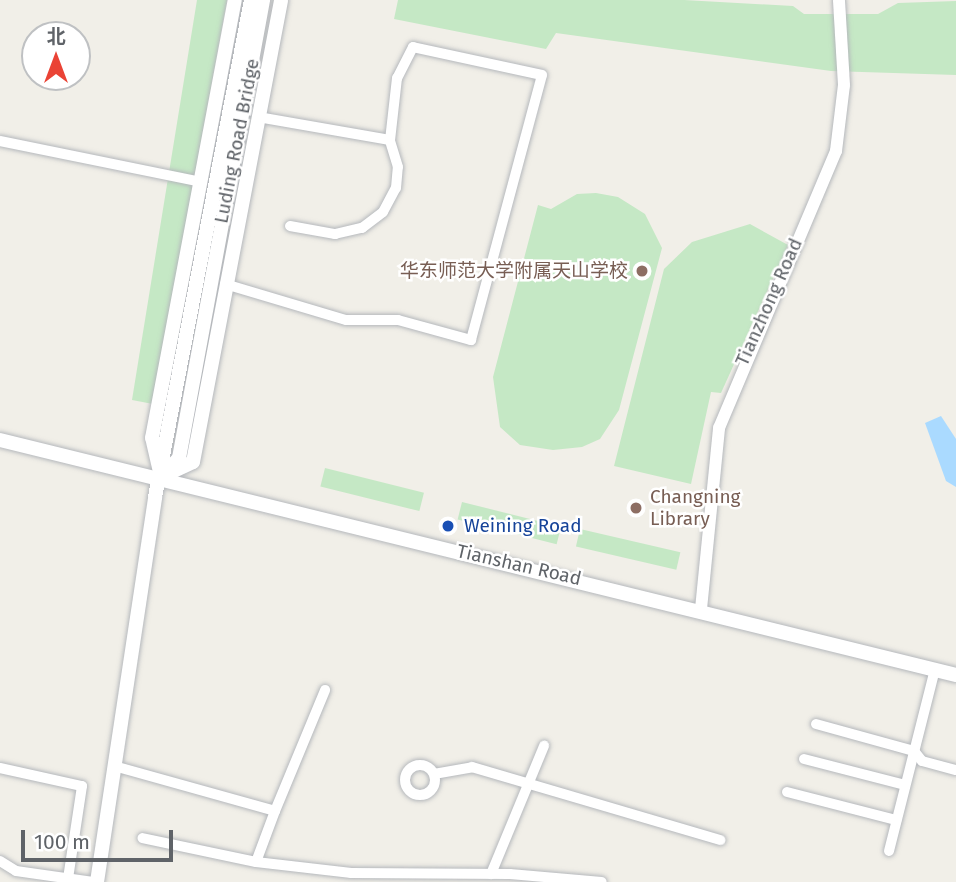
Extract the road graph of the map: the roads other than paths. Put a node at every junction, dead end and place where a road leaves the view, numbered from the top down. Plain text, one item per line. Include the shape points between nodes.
1 (235, 0) edge
2 (251, 0) edge
3 (264, 0) edge
4 (281, 0) edge
5 (839, 0) edge
6 (258, 117) junction
7 (390, 140) junction
8 (0, 141) edge
9 (201, 182) junction
10 (290, 226) dead end
11 (204, 282) junction
12 (225, 284) junction
13 (0, 440) edge
14 (161, 477) junction
15 (701, 608) junction
16 (935, 669) junction
17 (956, 675) edge
18 (325, 690) dead end
19 (816, 724) dead end
20 (544, 746) dead end
21 (914, 751) junction
22 (804, 759) dead end
23 (114, 766) junction
24 (0, 768) edge
25 (956, 770) edge
26 (434, 774) dead end
27 (527, 785) junction
28 (905, 785) junction
29 (787, 792) dead end
30 (275, 811) junction
31 (896, 820) junction
32 (142, 838) dead end
33 (720, 840) dead end
34 (889, 851) dead end
35 (0, 861) edge
36 (256, 862) junction
37 (491, 874) junction
38 (68, 879) junction
39 (95, 882) edge
40 (602, 882) edge

1 - 9 main road
2 - 11 main road, Luding Road Bridge
3 - 11 main road, Luding Road Bridge
4 - 6 main road
5 - 15 street, Tianzhong Road via 844,85 836,151 719,428
6 - 7 street
6 - 12 main road
7 - 10 street via 398,167 396,188 383,212 362,229 335,234
7 - 12 street via 397,78 413,47 542,75 471,340 398,320 345,320
8 - 9 street
9 - 14 main road via 152,438
11 - 14 main road via 179,458
12 - 14 main road via 193,462
13 - 14 main road, Tianshan Road
14 - 15 main road, Tianshan Road
14 - 23 main road
15 - 16 main road, Tianshan Road
16 - 17 main road, Tianshan Road
16 - 21 street
18 - 30 street
19 - 21 street
20 - 27 street
21 - 25 street via 922,761
21 - 28 street
22 - 28 street
23 - 30 street
23 - 39 main road
24 - 38 street via 82,786
26 - 27 street via 472,767
27 - 33 street
27 - 37 street
28 - 31 street
29 - 31 street
30 - 36 street
31 - 34 street
32 - 36 street
35 - 38 street via 16,871
36 - 37 street via 351,873
37 - 40 street
38 - 39 street

